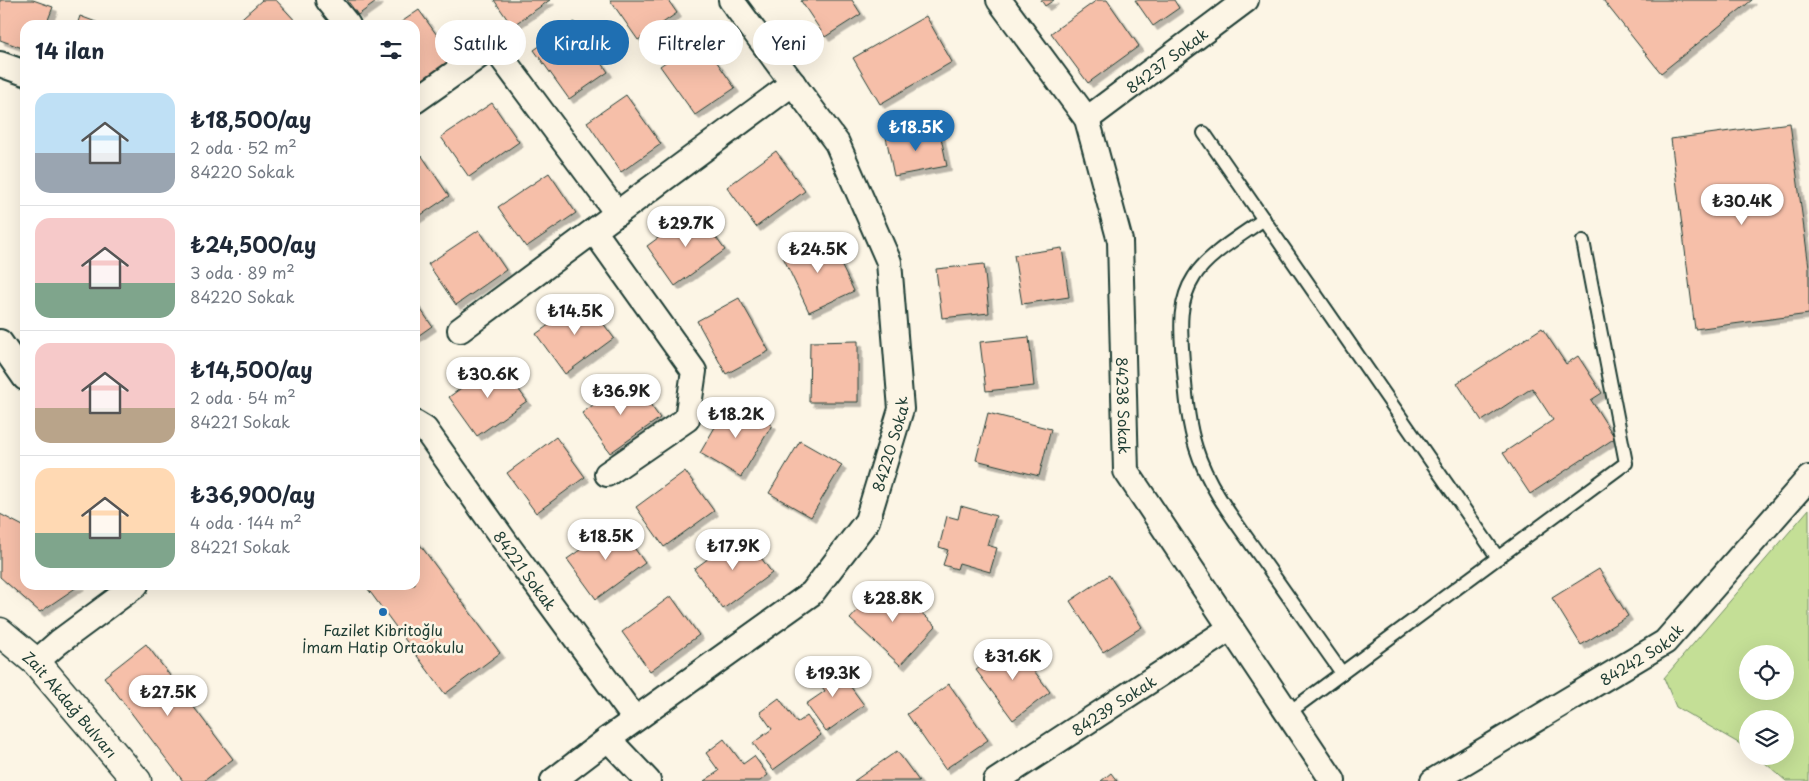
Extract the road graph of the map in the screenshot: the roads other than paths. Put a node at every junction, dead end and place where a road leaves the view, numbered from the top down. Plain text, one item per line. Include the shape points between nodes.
1 (328, 0) edge
2 (731, 0) edge
3 (999, 0) edge
4 (1246, 0) edge
5 (344, 20) edge
6 (0, 64) edge
7 (20, 71) edge
8 (792, 83) junction
9 (420, 97) edge
10 (1087, 119) junction
11 (1204, 133) dead end
12 (617, 213) junction
13 (1264, 219) junction
14 (594, 231) junction
15 (1583, 241) dead end
16 (460, 330) dead end
17 (0, 342) edge
18 (20, 371) edge
19 (420, 426) edge
20 (607, 474) dead end
21 (1809, 478) edge
22 (1498, 558) junction
23 (129, 590) edge
24 (1231, 628) junction
25 (0, 632) edge
26 (36, 662) junction
27 (1342, 673) junction
28 (1288, 713) junction
29 (635, 719) junction
30 (608, 739) junction
31 (137, 781) edge
32 (553, 781) edge
33 (648, 781) edge
34 (996, 781) edge
35 (1334, 781) edge
36 (1433, 781) edge

1 - 5 street
2 - 8 street, 84220 Sokak
3 - 10 street, 84238 Sokak
4 - 10 street, 84237 Sokak
6 - 7 street
8 - 12 street
8 - 29 street, 84220 Sokak via 837,143 889,262 901,409 867,521 812,593
9 - 12 street via 493,46
10 - 24 street, 84238 Sokak via 1120,241 1126,472
11 - 13 lane
12 - 14 street
13 - 22 lane
13 - 27 lane via 1205,263 1186,294 1180,327 1188,424 1196,450 1224,506
14 - 16 street
14 - 20 street via 694,371 687,419
15 - 22 lane via 1626,463
17 - 18 street
19 - 29 street, 84221 Sokak
21 - 36 street, 84242 Sokak via 1665,642
22 - 27 lane
23 - 26 street
24 - 28 street, 84238 Sokak
24 - 34 street, 84239 Sokak
25 - 26 main road, Zait Akdağ Bulvarı
26 - 31 main road, Zait Akdağ Bulvarı
27 - 28 lane
28 - 35 street, 84238 Sokak
29 - 30 street, 84220 Sokak
30 - 32 street, 84220 Sokak
30 - 33 street

